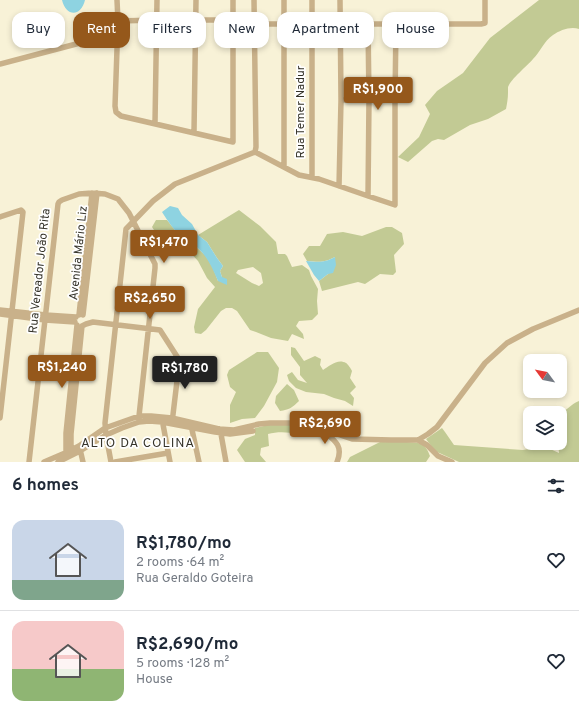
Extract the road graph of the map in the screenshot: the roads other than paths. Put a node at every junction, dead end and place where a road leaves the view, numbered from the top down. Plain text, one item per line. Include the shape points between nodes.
1 (117, 0) edge
2 (157, 0) edge
3 (196, 0) edge
4 (233, 0) edge
5 (254, 0) edge
6 (284, 0) edge
7 (312, 0) edge
8 (340, 0) edge
9 (485, 0) edge
10 (118, 12) edge
11 (157, 12) edge
12 (196, 12) edge
13 (234, 12) edge
14 (254, 12) edge
15 (284, 12) edge
16 (312, 12) edge
17 (340, 12) edge
18 (449, 24) edge
19 (73, 45) edge
20 (117, 48) edge
21 (156, 48) edge
22 (196, 48) edge
23 (234, 48) edge
24 (254, 48) edge
25 (284, 48) edge
26 (312, 48) edge
27 (340, 48) edge
28 (368, 48) edge
29 (396, 48) edge
30 (0, 64) edge
31 (341, 100) junction
32 (369, 100) junction
33 (395, 100) junction
34 (155, 123) junction
35 (194, 132) junction
36 (255, 152) junction
37 (284, 167) junction
38 (312, 177) junction
39 (339, 186) junction
40 (95, 193) junction
41 (368, 196) junction
42 (0, 217) edge
43 (133, 222) junction
44 (0, 310) edge
45 (579, 310) edge
46 (12, 313) junction
47 (0, 314) edge
48 (46, 318) junction
49 (81, 320) junction
50 (116, 324) junction
51 (149, 328) junction
52 (0, 418) edge
53 (139, 419) junction
54 (162, 419) junction
55 (172, 421) junction
56 (192, 425) junction
57 (318, 428) junction
58 (252, 431) dead end
59 (105, 432) junction
60 (218, 432) junction
61 (418, 440) junction
62 (80, 448) junction
63 (168, 453) junction
64 (68, 454) junction
65 (53, 460) edge
66 (29, 462) edge
67 (44, 462) edge
68 (58, 462) edge
69 (83, 462) edge
70 (111, 462) edge
71 (115, 462) edge
72 (170, 462) edge
73 (199, 462) edge
74 (226, 462) edge
75 (337, 462) edge
76 (452, 462) edge

1 - 10 street
2 - 11 street
3 - 12 street
4 - 13 street
5 - 14 street
6 - 15 street
7 - 16 street, Rua Temer Nadur
8 - 17 street
9 - 18 street via 485,23
19 - 30 street
20 - 34 street via 116,112 121,116
21 - 34 street
22 - 35 street
23 - 35 street via 233,142
24 - 36 street
25 - 37 street
26 - 38 street, Rua Temer Nadur
27 - 31 street
28 - 32 street
29 - 33 street
31 - 32 street
31 - 39 street
32 - 33 street
32 - 41 street
33 - 41 street via 396,205
34 - 35 street
36 - 37 street
36 - 43 street via 176,184 153,201
37 - 38 street via 299,175
38 - 39 street
39 - 41 street
40 - 43 street via 118,199
40 - 48 street, Rua Vereador João Rita via 78,194 58,204
40 - 49 street, Avenida Mário Liz
42 - 46 street via 21,210 23,212
43 - 50 street via 126,229
43 - 51 street via 155,264
44 - 46 street
45 - 61 street via 507,343 485,363 437,427
46 - 47 street
46 - 48 street
46 - 52 street
48 - 49 street
48 - 66 street, Rua Vereador João Rita
49 - 50 street
49 - 64 street, Avenida Mário Liz via 66,433
50 - 51 street
50 - 59 street
51 - 53 street
51 - 55 street via 160,330 179,360
53 - 54 street
53 - 59 street
54 - 55 street
54 - 63 street
55 - 56 street
56 - 60 street
56 - 73 street
57 - 60 street via 279,422
57 - 61 street via 352,439
57 - 75 street via 339,446 340,456
58 - 60 street via 230,434
59 - 62 street
59 - 70 street
60 - 74 street
61 - 76 street via 438,456
62 - 64 street
62 - 69 street
63 - 71 street
63 - 72 street
64 - 65 street
64 - 68 street
65 - 67 street

